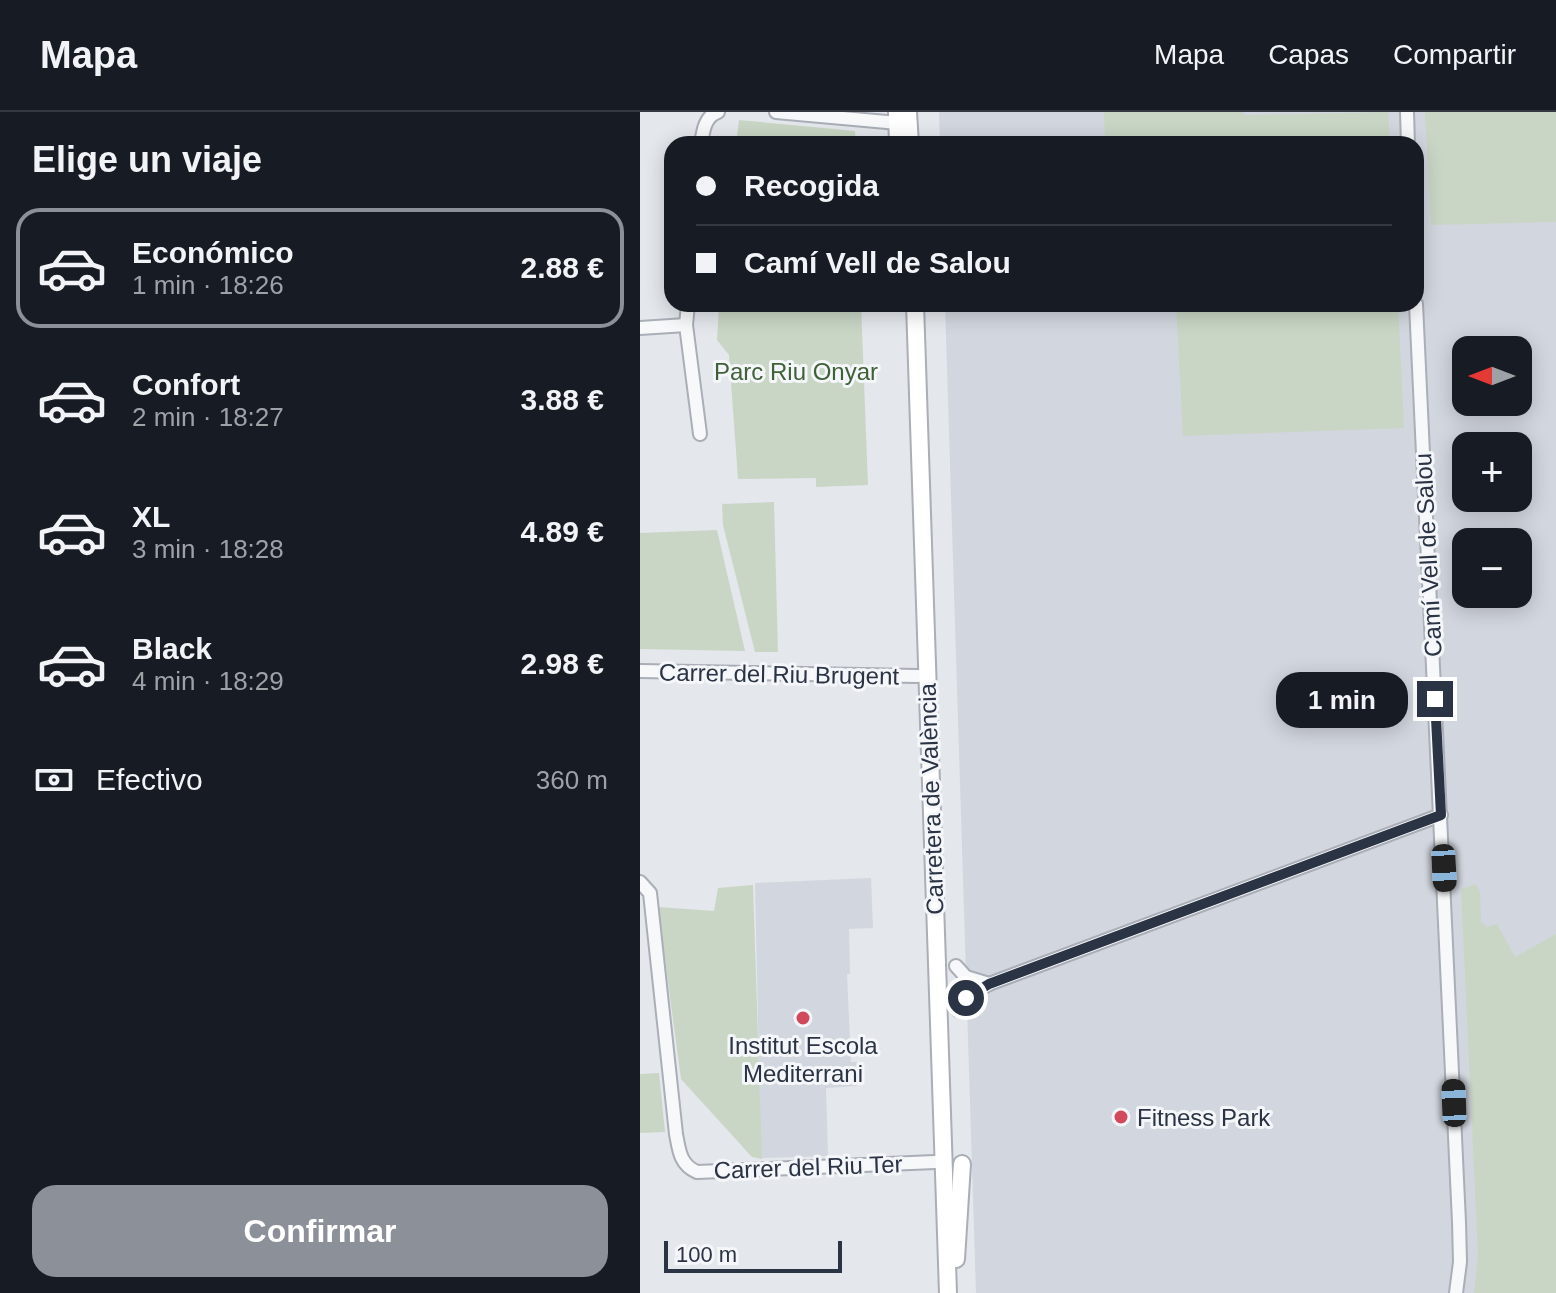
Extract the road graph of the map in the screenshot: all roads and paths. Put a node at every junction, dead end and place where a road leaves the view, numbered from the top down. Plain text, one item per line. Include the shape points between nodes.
1 (718, 112) edge
2 (776, 112) edge
3 (1407, 112) edge
4 (901, 116) edge
5 (703, 136) edge
6 (899, 136) edge
7 (907, 136) edge
8 (1408, 136) edge
9 (687, 312) edge
10 (906, 312) edge
11 (915, 312) edge
12 (1416, 312) edge
13 (686, 325) junction
14 (640, 328) edge
15 (700, 434) dead end
16 (640, 671) edge
17 (918, 676) junction
18 (1441, 815) junction
19 (640, 882) edge
20 (956, 966) dead end
21 (989, 984) junction
22 (958, 1010) dead end
23 (935, 1162) junction
24 (962, 1164) dead end
25 (1457, 1289) edge
26 (939, 1293) edge
27 (948, 1293) edge
28 (955, 1293) edge

1 - 5 street via 706,122
2 - 4 street via 873,122
3 - 8 street
4 - 6 main road
4 - 7 main road
9 - 13 street
10 - 17 main road, Carretera de València
11 - 27 main road, Carretera de València
12 - 18 street, Camí Vell de Salou
13 - 14 street
13 - 15 street
16 - 17 street, Carrer del Riu Brugent
17 - 23 main road, Carretera de València
18 - 21 street
18 - 25 street, Camí Vell de Salou via 1460,1249
19 - 23 street, Carrer del Riu Ter via 650,893 676,1134 689,1168
20 - 21 street via 966,977
21 - 22 street via 966,998
23 - 26 main road, Carretera de València
24 - 28 main road

